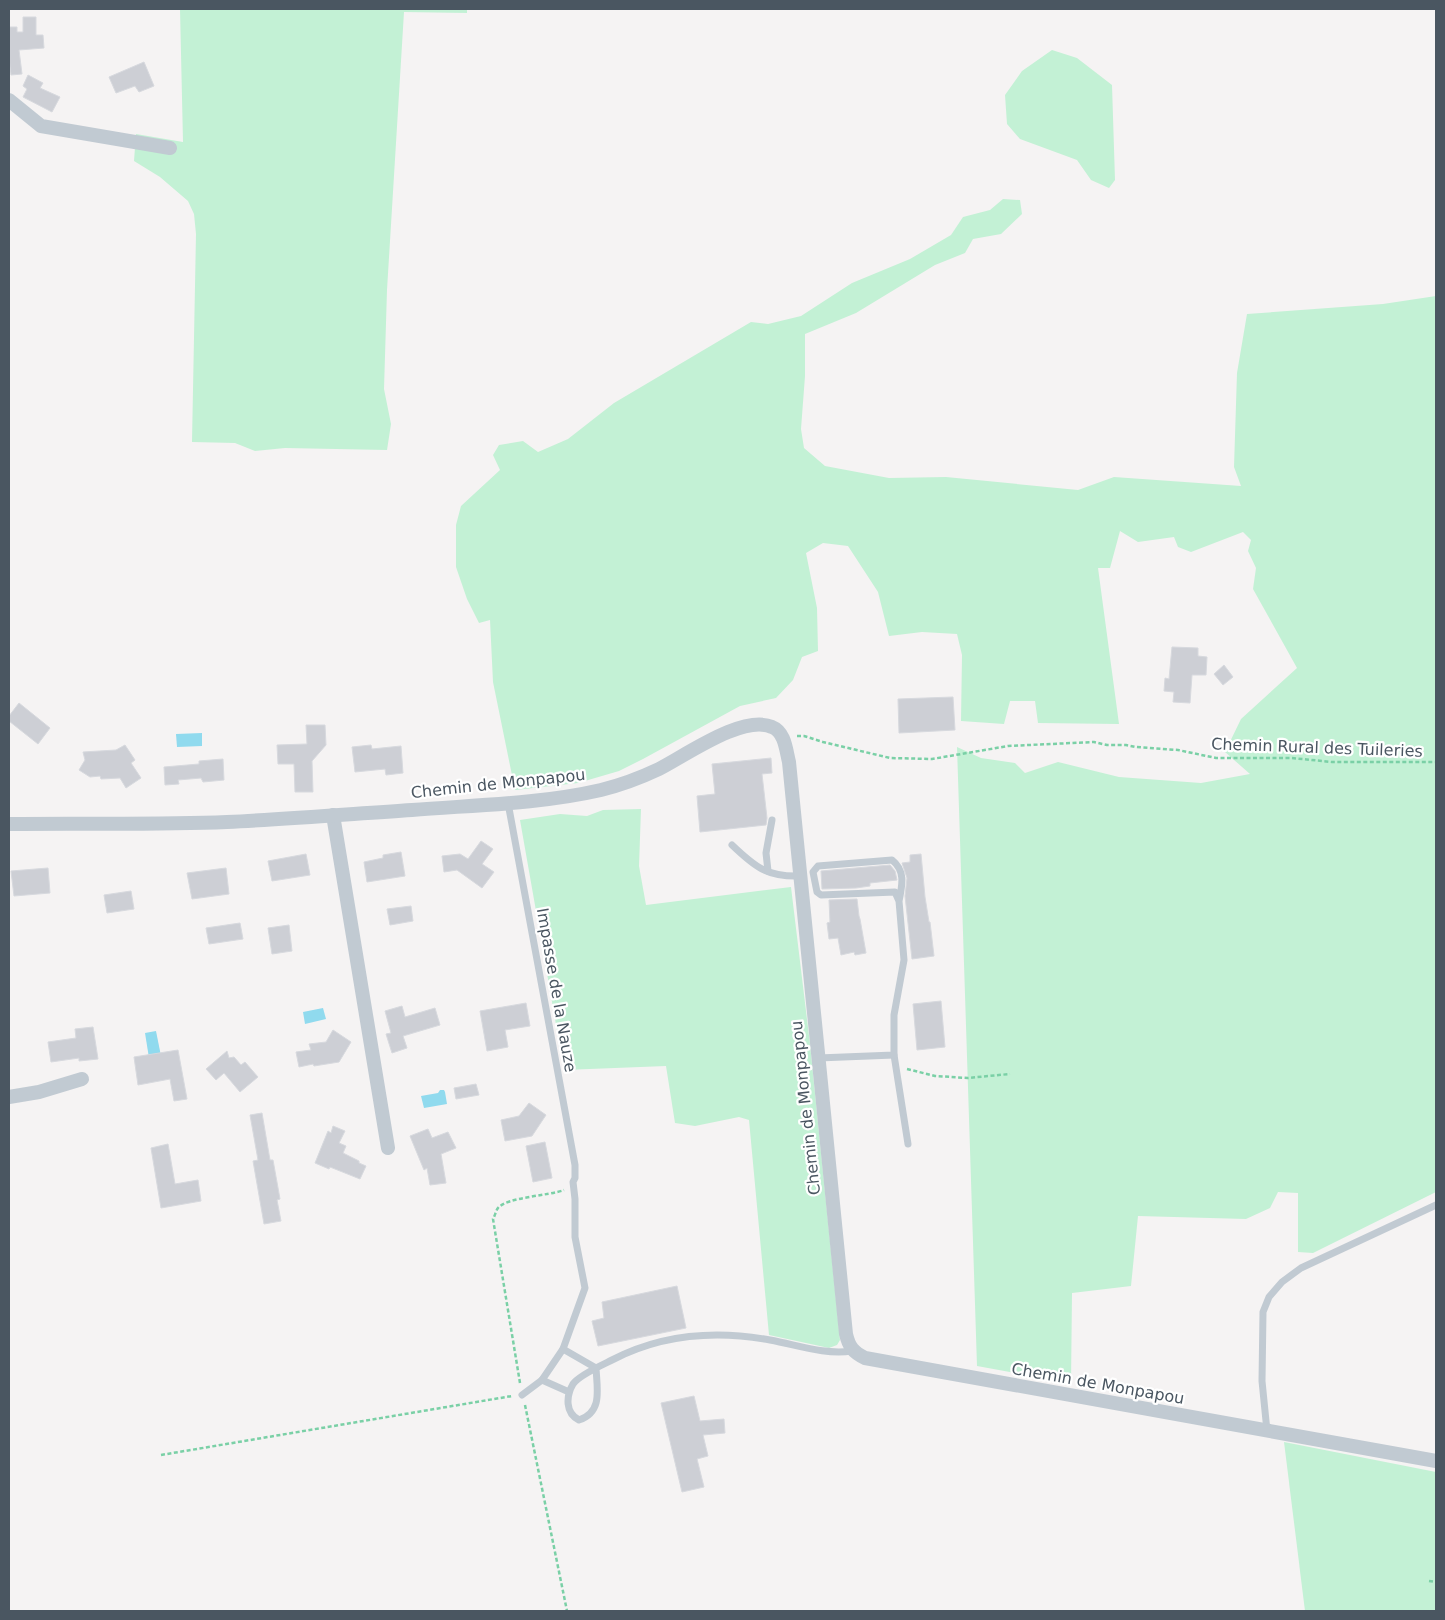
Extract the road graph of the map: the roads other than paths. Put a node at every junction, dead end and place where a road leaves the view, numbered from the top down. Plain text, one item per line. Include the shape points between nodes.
1 (9, 100) edge
2 (170, 148) dead end
3 (508, 803) junction
4 (334, 816) junction
5 (772, 820) dead end
6 (9, 824) edge
7 (732, 846) dead end
8 (768, 871) junction
9 (800, 876) junction
10 (900, 901) junction
11 (894, 1055) junction
12 (818, 1058) junction
13 (82, 1079) dead end
14 (9, 1097) edge
15 (908, 1144) dead end
16 (388, 1148) dead end
17 (1436, 1205) edge
18 (563, 1349) junction
19 (852, 1351) junction
20 (596, 1368) junction
21 (542, 1380) junction
22 (569, 1392) junction
23 (522, 1394) road end
24 (1267, 1431) junction
25 (1436, 1461) edge

1 - 2 street via 41,126
3 - 4 street, Chemin de Monpapou
3 - 9 street, Chemin de Monpapou via 602,790 660,768 716,737 748,725 762,724 779,732 789,762
3 - 18 lane, Impasse de la Nauze via 575,1165 572,1182 575,1237 585,1288
4 - 6 street, Chemin de Monpapou via 168,824
4 - 16 street
5 - 8 lane via 766,853
7 - 8 lane via 754,865
8 - 9 lane via 781,876
9 - 12 street, Chemin de Monpapou
10 - 10 lane via 895,892 821,894 817,892 813,872 818,866 892,860 899,865 903,881
10 - 11 lane via 904,960 894,1014
11 - 12 lane
11 - 15 lane
12 - 19 street, Chemin de Monpapou via 846,1334
13 - 14 street
17 - 24 lane via 1302,1268 1282,1282 1269,1297 1263,1312 1262,1380
18 - 20 lane
18 - 21 lane, Impasse de la Nauze
19 - 20 lane via 827,1352 770,1340 712,1334 670,1339 626,1352
19 - 24 street, Chemin de Monpapou via 865,1358
20 - 22 lane via 575,1382
20 - 22 lane via 597,1401 587,1417 579,1420 571,1414
21 - 22 lane
21 - 23 lane
24 - 25 street, Chemin de Monpapou

